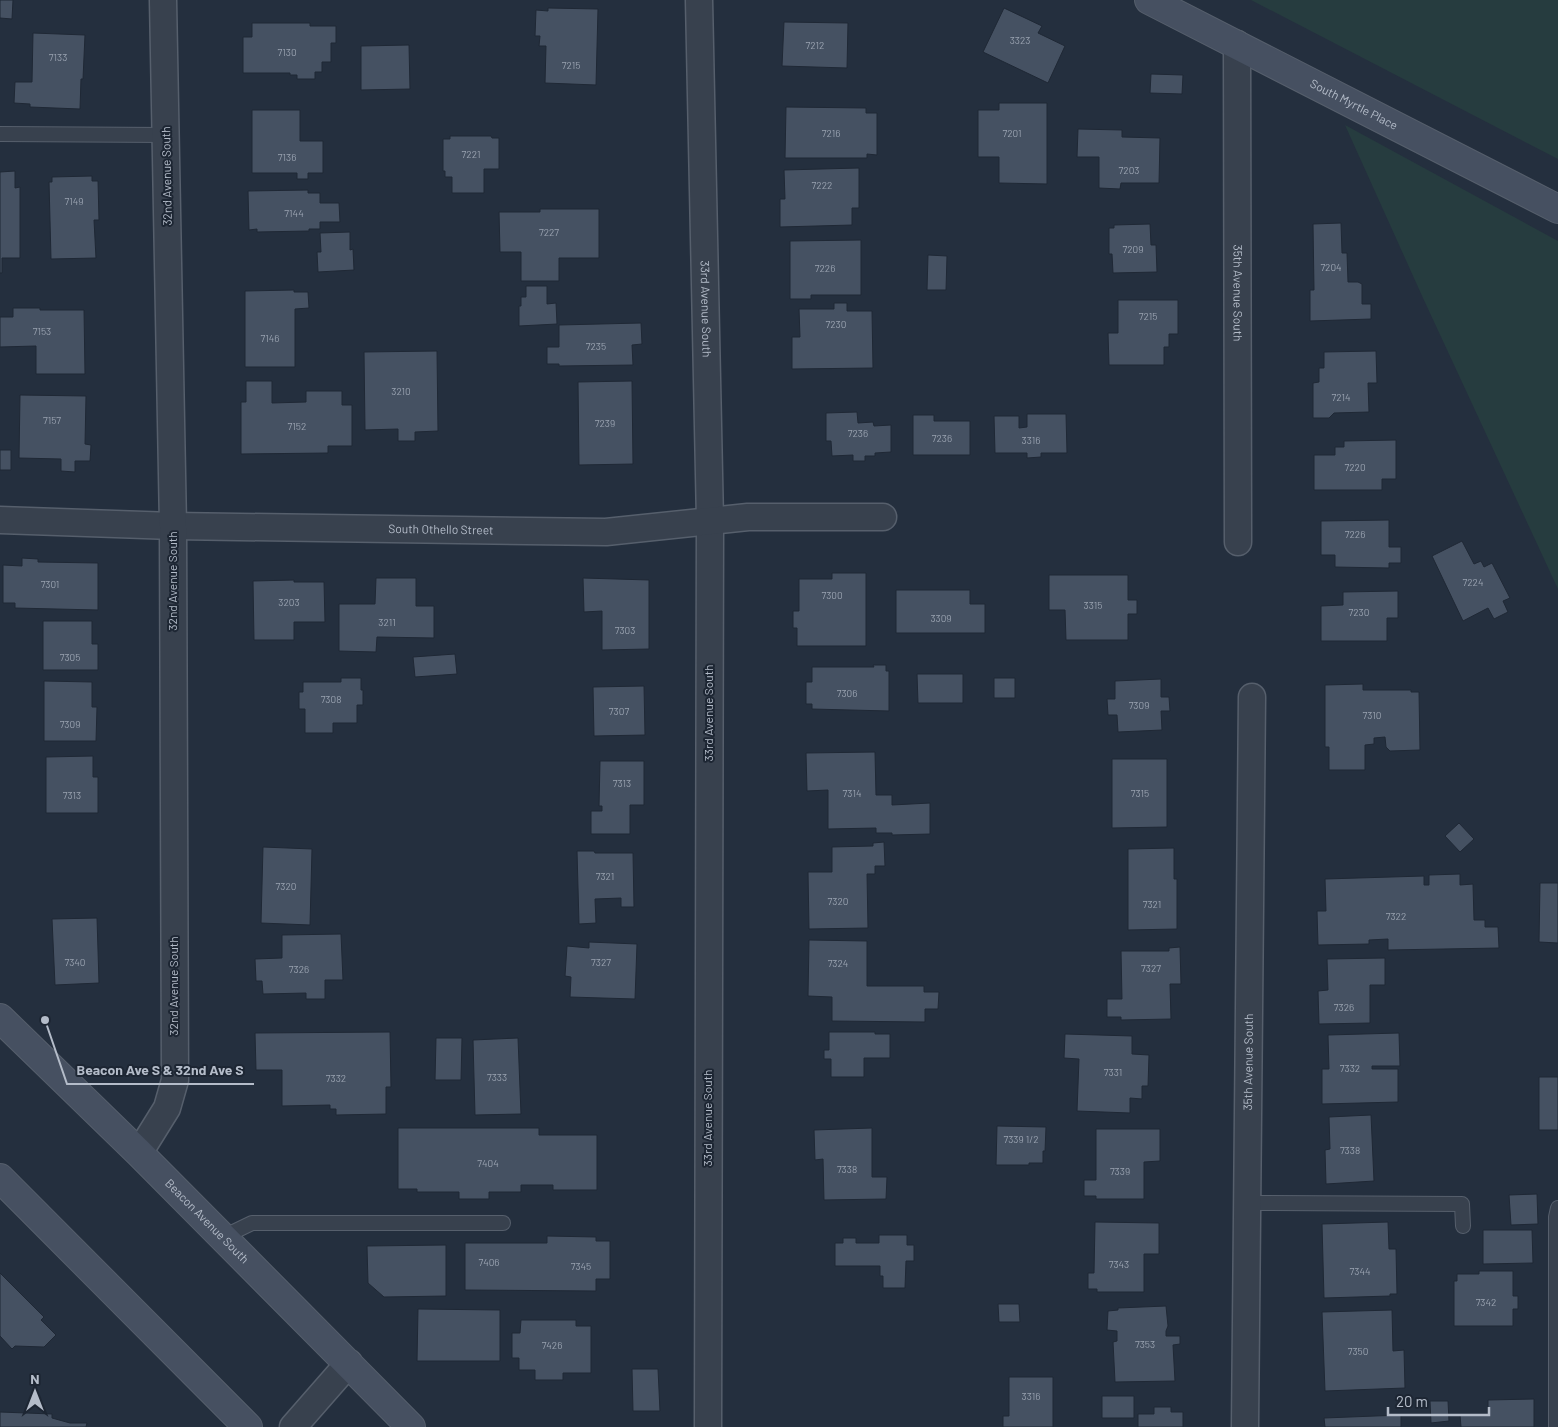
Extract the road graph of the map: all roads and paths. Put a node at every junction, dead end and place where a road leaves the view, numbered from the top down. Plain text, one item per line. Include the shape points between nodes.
1 (163, 0) edge
2 (699, 0) edge
3 (1149, 0) edge
4 (1237, 44) junction
5 (0, 134) edge
6 (166, 135) junction
7 (1558, 209) edge
8 (883, 517) dead end
9 (0, 520) edge
10 (710, 521) junction
11 (173, 526) junction
12 (1238, 542) dead end
13 (1252, 697) dead end
14 (0, 1018) edge
15 (139, 1153) junction
16 (0, 1178) edge
17 (1247, 1203) junction
18 (1558, 1208) edge
19 (503, 1224) dead end
20 (1463, 1226) dead end
21 (223, 1237) junction
22 (349, 1363) junction
23 (248, 1427) edge
24 (292, 1427) edge
25 (411, 1427) edge
26 (708, 1427) edge
27 (1245, 1427) edge
28 (1556, 1427) edge

1 - 6 street, 32nd Avenue South
2 - 10 street, 33rd Avenue South
3 - 4 main road, South Myrtle Place
4 - 7 main road, South Myrtle Place
4 - 12 street, 35th Avenue South
5 - 6 lane
6 - 11 street, 32nd Avenue South
8 - 10 street, South Othello Street via 748,517
9 - 11 street, South Othello Street
10 - 11 street, South Othello Street via 606,532
10 - 26 street, 33rd Avenue South
11 - 15 street, 32nd Avenue South via 175,1080 167,1108
13 - 17 street, 35th Avenue South
14 - 15 main road, Beacon Avenue South
15 - 21 main road, Beacon Avenue South
16 - 23 main road
17 - 20 lane via 1462,1204
17 - 27 street, 35th Avenue South
18 - 28 lane
19 - 21 lane via 252,1223
21 - 22 main road, Beacon Avenue South
22 - 24 street
22 - 25 main road, Beacon Avenue South

